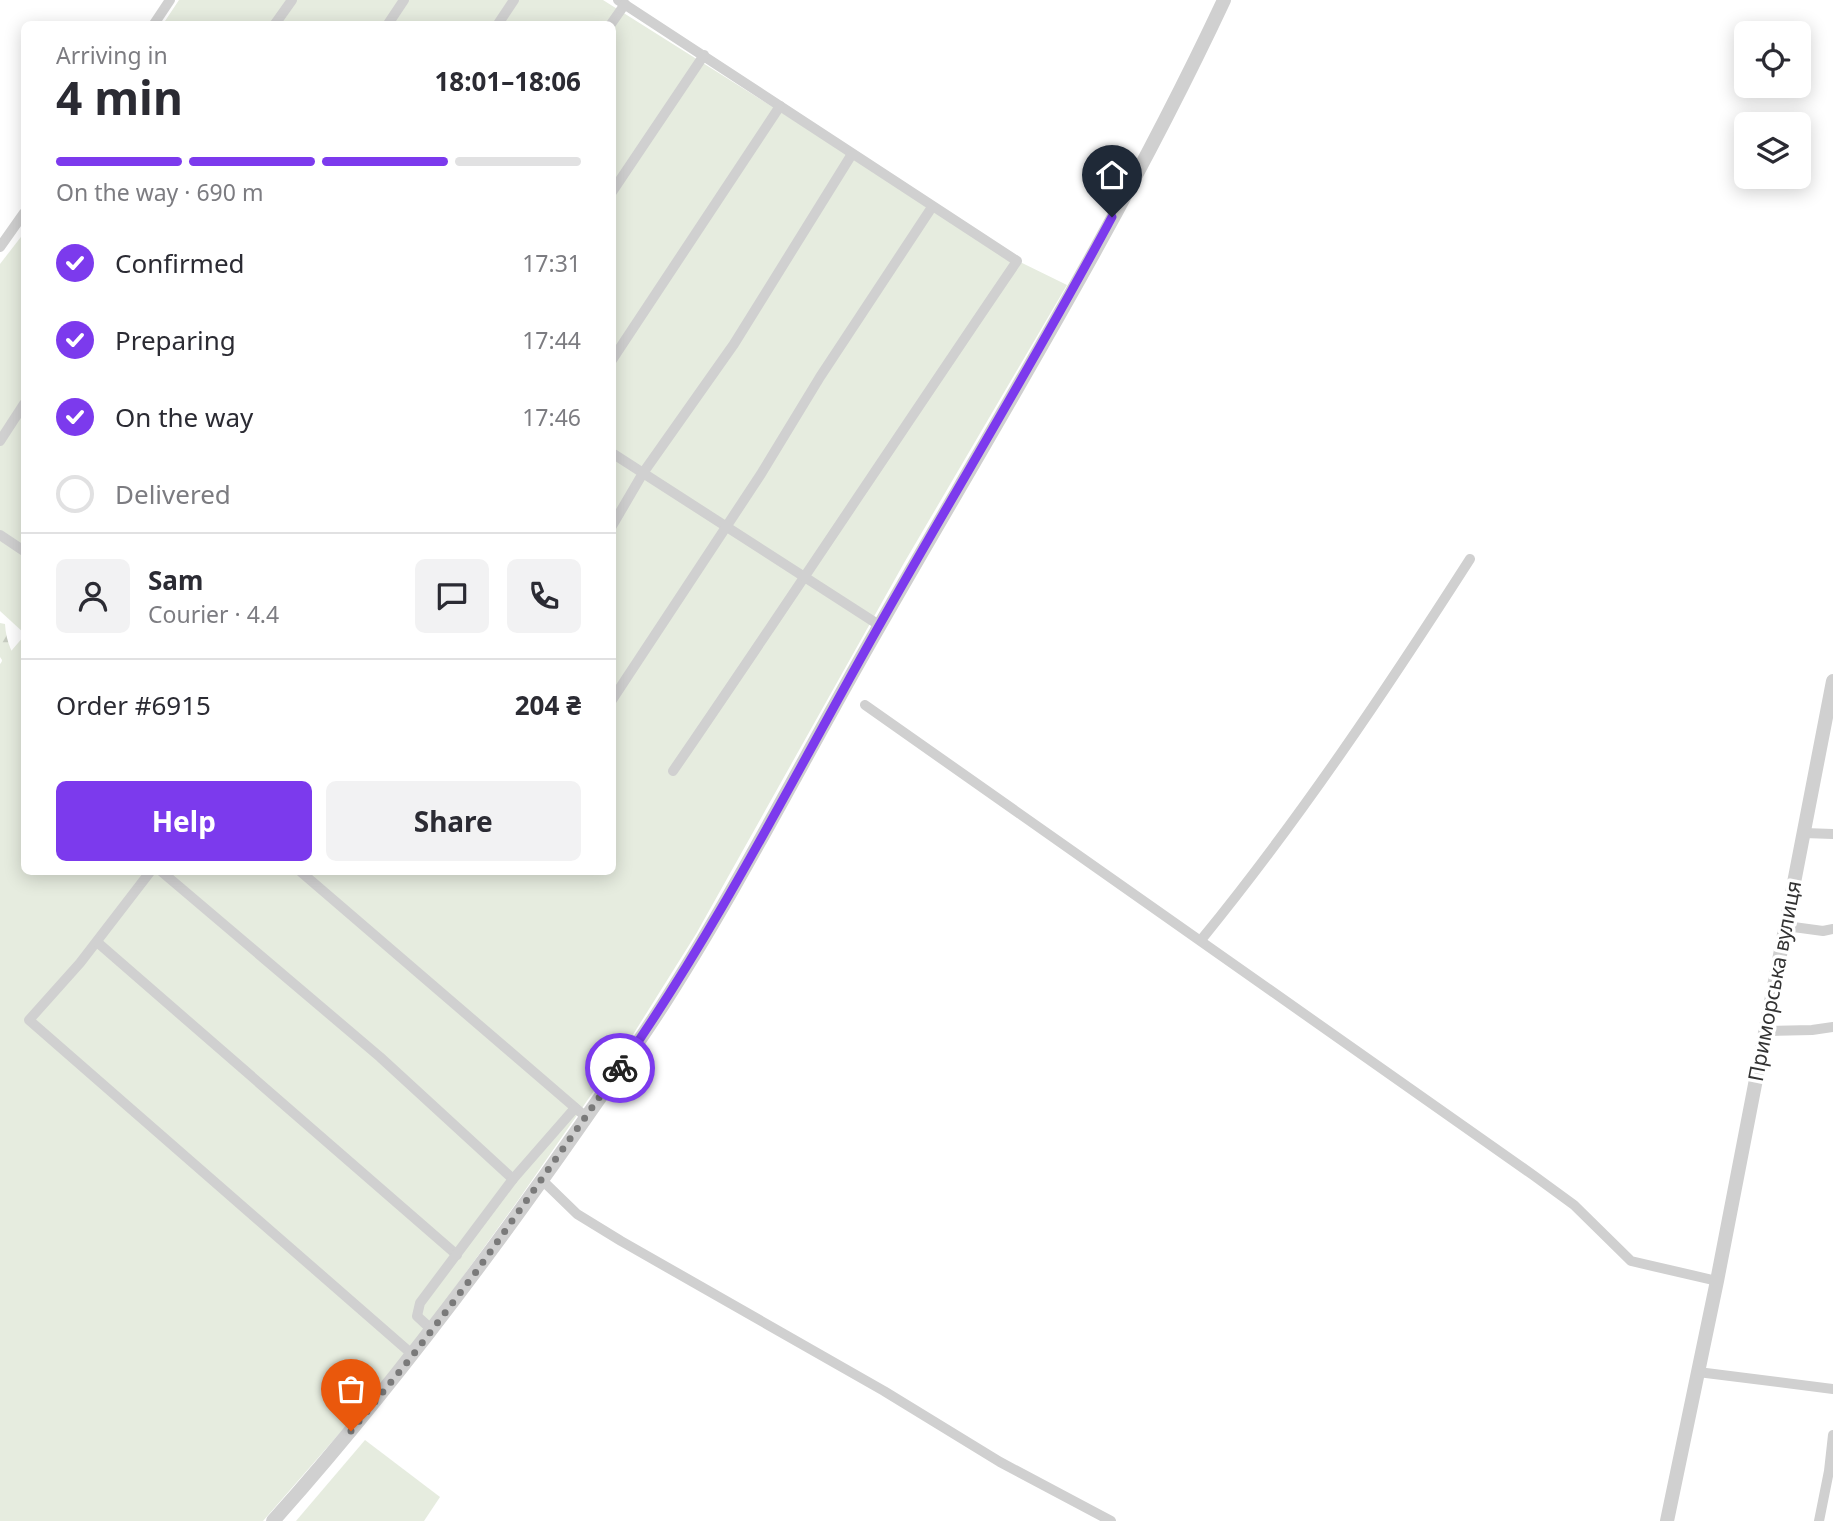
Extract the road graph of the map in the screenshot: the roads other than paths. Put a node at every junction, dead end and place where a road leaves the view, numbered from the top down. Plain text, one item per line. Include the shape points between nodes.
1 (170, 0) edge
2 (292, 0) edge
3 (404, 0) edge
4 (514, 0) edge
5 (1224, 0) edge
6 (621, 2) edge
7 (156, 21) edge
8 (277, 21) edge
9 (390, 21) edge
10 (500, 21) edge
11 (612, 21) edge
12 (704, 55) junction
13 (780, 106) junction
14 (852, 154) junction
15 (616, 186) edge
16 (932, 207) junction
17 (21, 217) edge
18 (0, 247) edge
19 (616, 354) edge
20 (21, 409) edge
21 (0, 441) edge
22 (616, 456) edge
23 (643, 473) junction
24 (616, 519) edge
25 (726, 528) junction
26 (0, 535) edge
27 (21, 549) edge
28 (1469, 559) dead end
29 (806, 578) junction
30 (880, 625) junction
31 (1833, 681) edge
32 (616, 694) edge
33 (865, 705) dead end
34 (1828, 728) edge
35 (673, 771) dead end
36 (1804, 833) junction
37 (1833, 834) edge
38 (148, 875) edge
39 (166, 875) edge
40 (304, 875) edge
41 (1786, 926) junction
42 (1833, 929) edge
43 (1201, 940) junction
44 (97, 942) junction
45 (1833, 1027) edge
46 (1766, 1031) junction
47 (580, 1113) junction
48 (513, 1179) junction
49 (542, 1180) junction
50 (457, 1255) junction
51 (1717, 1281) junction
52 (432, 1330) junction
53 (413, 1355) junction
54 (1698, 1372) junction
55 (1833, 1389) edge
56 (1833, 1435) edge
57 (1830, 1479) edge
58 (273, 1521) edge
59 (1111, 1521) edge
60 (1667, 1521) edge
61 (1819, 1521) edge

1 - 7 street
2 - 8 street
3 - 9 street
4 - 10 street
5 - 30 street via 1176,100 1082,273
6 - 11 street
6 - 12 street
12 - 13 street
12 - 15 street
13 - 14 street
13 - 19 street
14 - 16 street
14 - 23 street via 734,344
16 - 25 street
16 - 29 street via 1017,261
17 - 18 street
20 - 21 street
22 - 23 street
23 - 24 street
23 - 25 street
25 - 29 street
25 - 32 street
26 - 27 street
28 - 43 street via 1260,868
29 - 30 street
29 - 35 street
30 - 47 street via 706,935 654,1018
31 - 34 street, Приморська вулиця
33 - 43 street
34 - 36 street, Приморська вулиця
36 - 37 street
36 - 41 street, Приморська вулиця
38 - 44 street
39 - 48 street via 380,1057
40 - 47 street
41 - 42 street
41 - 46 street, Приморська вулиця
43 - 51 street via 1574,1205 1631,1261
44 - 50 street
44 - 53 street via 29,1020
45 - 46 street
46 - 51 street, Приморська вулиця
47 - 48 street
47 - 49 street
48 - 50 street
49 - 52 street
49 - 59 street via 578,1214 621,1241 1000,1462
50 - 52 street via 420,1303 417,1316
51 - 54 street, Приморська вулиця
52 - 53 street
53 - 58 street
54 - 55 street
54 - 60 street, Приморська вулиця
56 - 57 street
57 - 61 street

